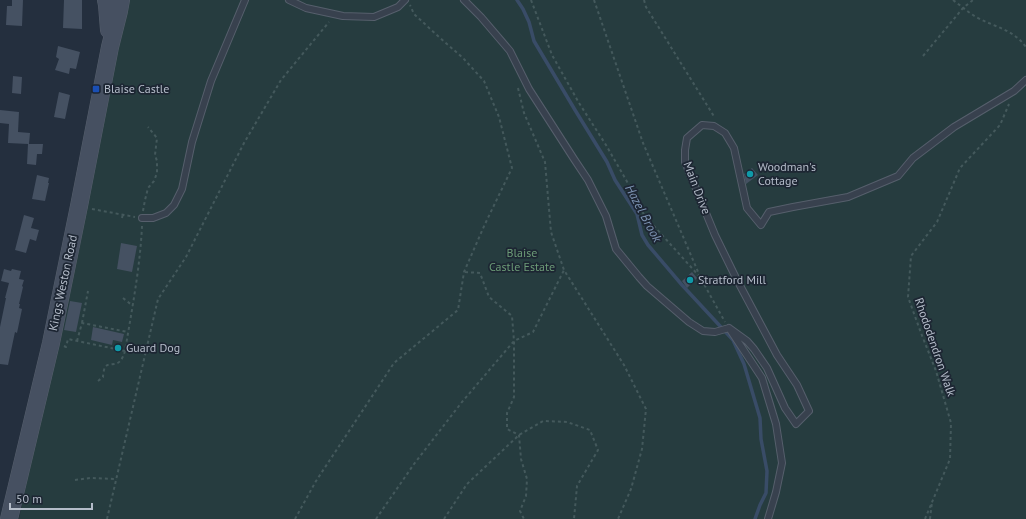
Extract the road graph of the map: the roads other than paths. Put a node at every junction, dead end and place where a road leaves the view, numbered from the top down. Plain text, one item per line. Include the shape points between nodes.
1 (106, 0) edge
2 (121, 0) edge
3 (245, 0) edge
4 (288, 0) edge
5 (406, 0) edge
6 (464, 0) edge
7 (110, 46) junction
8 (1026, 80) edge
9 (142, 218) road end
10 (729, 328) junction
11 (9, 519) edge
12 (768, 519) edge

1 - 7 main road
2 - 7 main road
3 - 9 lane via 211,81 192,142 182,189 174,205 166,213 153,218
4 - 5 lane via 306,8 343,16 374,18 398,7
6 - 10 lane via 510,51 530,89 588,180 606,216 616,249 647,286 689,322 703,331 714,332
7 - 11 main road, Kings Weston Road via 51,343
8 - 10 lane, Main Drive via 1014,91 954,127 913,158 898,176 848,197 769,212 761,225 747,208 734,148 725,133 714,126 702,125 687,138 685,162 736,278 777,356 797,385 810,411 796,424 785,408 768,368 747,341
10 - 12 lane via 762,378 776,424 782,463

